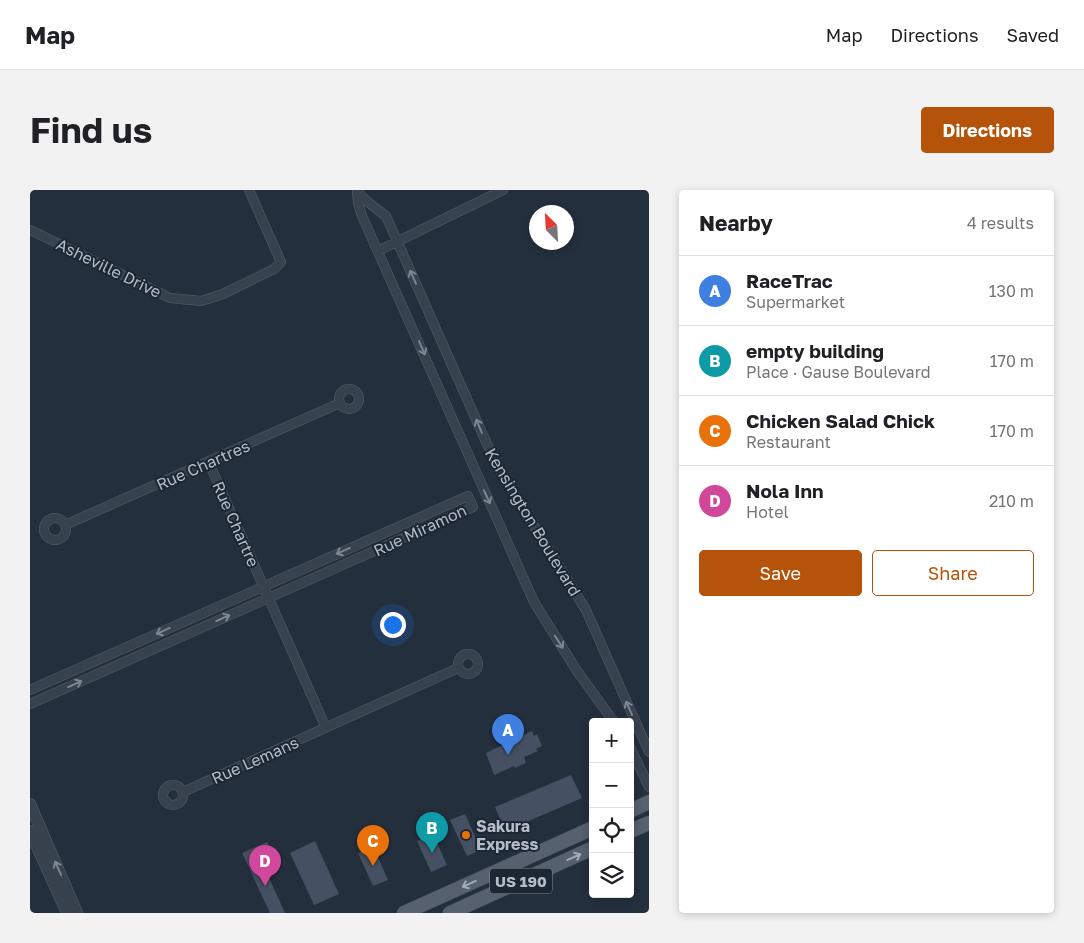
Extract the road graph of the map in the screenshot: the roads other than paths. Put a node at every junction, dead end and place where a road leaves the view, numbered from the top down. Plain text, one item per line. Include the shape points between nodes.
1 (249, 190) edge
2 (357, 190) edge
3 (503, 190) edge
4 (30, 230) edge
5 (397, 242) junction
6 (378, 251) junction
7 (340, 403) dead end
8 (209, 463) junction
9 (65, 525) dead end
10 (264, 586) junction
11 (269, 598) junction
12 (458, 668) dead end
13 (30, 690) edge
14 (30, 704) edge
15 (611, 718) edge
16 (326, 728) junction
17 (649, 752) edge
18 (634, 756) edge
19 (649, 787) edge
20 (183, 792) dead end
21 (649, 802) edge
22 (30, 804) edge
23 (634, 809) edge
24 (649, 823) edge
25 (634, 829) edge
26 (30, 830) edge
27 (589, 830) edge
28 (589, 850) edge
29 (63, 891) junction
30 (67, 913) edge
31 (78, 913) edge
32 (404, 913) edge
33 (450, 913) edge

1 - 4 street, Asheville Drive via 281,262 274,269 223,294 201,301 170,298
2 - 5 street, Kensington Boulevard via 386,216
2 - 6 street, Kensington Boulevard via 362,216
3 - 5 street
5 - 6 street
17 -> 5 street, Kensington Boulevard via 586,610 503,476 486,442
6 -> 15 street, Kensington Boulevard via 534,602
7 - 8 street, Rue Chartres
8 - 9 street, Rue Chartres
8 - 10 street, Rue Chartre
10 - 11 street
11 -> 10 street, Rue Miramon via 473,507 468,496
10 -> 13 street, Rue Miramon
14 -> 11 street, Rue Miramon
11 - 16 street
12 - 16 street, Rue Lemans
16 - 20 street, Rue Lemans
18 - 19 street
21 - 23 main road
29 -> 22 street
24 - 25 main road
26 - 29 street
27 -> 32 main road, US 190
33 -> 28 main road, US 190
29 - 30 street
29 - 31 street

